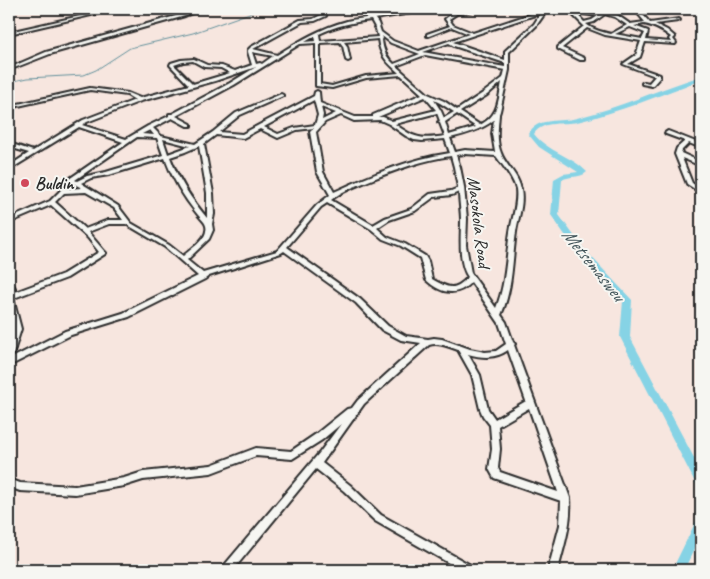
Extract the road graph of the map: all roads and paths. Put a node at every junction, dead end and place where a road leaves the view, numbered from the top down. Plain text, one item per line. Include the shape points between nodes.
1 (115, 9) edge
2 (200, 9) edge
3 (326, 9) edge
4 (374, 9) edge
5 (478, 9) edge
6 (613, 9) edge
7 (636, 9) edge
8 (663, 9) edge
9 (365, 10) edge
10 (544, 10) edge
11 (570, 10) edge
12 (456, 12) junction
13 (669, 12) dead end
14 (602, 14) junction
15 (374, 18) junction
16 (678, 20) dead end
17 (650, 23) junction
18 (586, 25) junction
19 (629, 25) junction
20 (452, 26) junction
21 (9, 33) edge
22 (317, 34) junction
23 (472, 34) junction
24 (614, 34) junction
25 (428, 35) dead end
26 (380, 36) junction
27 (644, 40) junction
28 (342, 41) junction
29 (317, 42) junction
30 (450, 42) junction
31 (299, 43) junction
32 (250, 50) junction
33 (417, 52) junction
34 (507, 52) junction
35 (424, 54) junction
36 (277, 56) junction
37 (489, 56) junction
38 (582, 59) dead end
39 (272, 60) junction
40 (348, 60) dead end
41 (506, 62) junction
42 (254, 66) junction
43 (393, 66) junction
44 (9, 69) edge
45 (507, 69) junction
46 (235, 73) junction
47 (401, 74) junction
48 (504, 79) junction
49 (644, 83) dead end
50 (318, 85) junction
51 (192, 86) junction
52 (332, 87) junction
53 (317, 94) junction
54 (281, 95) dead end
55 (425, 96) junction
56 (139, 100) junction
57 (319, 104) junction
58 (9, 107) edge
59 (439, 111) junction
60 (456, 112) junction
61 (340, 113) junction
62 (497, 115) junction
63 (171, 116) junction
64 (370, 118) junction
65 (441, 122) junction
66 (391, 123) junction
67 (78, 125) junction
68 (189, 125) dead end
69 (317, 126) junction
70 (150, 127) junction
71 (260, 127) junction
72 (480, 128) junction
73 (215, 133) junction
74 (668, 133) dead end
75 (136, 135) junction
76 (159, 137) junction
77 (448, 137) junction
78 (126, 141) junction
79 (688, 141) junction
80 (198, 144) junction
81 (9, 145) edge
82 (701, 146) edge
83 (34, 153) junction
84 (453, 153) junction
85 (498, 154) junction
86 (678, 154) junction
87 (166, 156) junction
88 (701, 164) edge
89 (9, 168) edge
90 (74, 182) junction
91 (461, 189) junction
92 (63, 190) junction
93 (86, 190) junction
94 (701, 191) edge
95 (333, 195) junction
96 (327, 200) junction
97 (52, 202) junction
98 (9, 221) edge
99 (127, 222) junction
100 (209, 224) junction
101 (373, 228) junction
102 (84, 232) junction
103 (284, 248) junction
104 (189, 252) junction
105 (177, 254) junction
106 (184, 259) junction
107 (202, 277) junction
108 (471, 278) junction
109 (9, 283) edge
110 (10, 297) edge
111 (498, 313) junction
112 (429, 342) junction
113 (511, 344) junction
114 (462, 350) junction
115 (9, 357) edge
116 (9, 362) edge
117 (532, 402) junction
118 (359, 405) junction
119 (494, 424) junction
120 (316, 464) junction
121 (9, 483) edge
122 (565, 498) junction
123 (227, 570) edge
124 (470, 570) edge
125 (553, 570) edge

1 - 21 street
2 - 44 street via 48,53
3 - 32 street via 326,15 301,21
4 - 9 street
5 - 12 street
6 - 14 street
7 - 17 street
8 - 13 street
9 - 15 street
10 - 23 street
10 - 34 street via 536,25
11 - 14 street
11 - 18 street
12 - 15 street via 417,11
12 - 20 street via 447,19
14 - 18 street
14 - 19 street via 616,16
15 - 22 street via 338,25
15 - 26 street
16 - 17 street
17 - 19 street
17 - 27 street via 674,37 671,40 674,43
18 - 24 street
18 - 38 street via 559,48
19 - 24 street
19 - 27 street via 647,32
20 - 23 street
20 - 25 street
22 - 29 street
22 - 31 street
23 - 30 street
24 - 27 street
26 - 28 street
26 - 33 street
26 - 43 street via 382,50
27 - 49 street via 638,56 625,63 658,76 650,85
28 - 29 street
28 - 40 street
29 - 31 street
29 - 50 street
30 - 33 street
30 - 37 street
31 - 36 street
32 - 36 street
32 - 42 street
33 - 35 street
34 - 37 street
34 - 41 street
35 - 43 street
35 - 45 street
36 - 39 street
37 - 41 street
39 - 42 street
39 - 63 street
41 - 45 street
42 - 46 street
43 - 47 street
45 - 48 street
46 - 51 street
46 - 51 street via 194,60 173,64
47 - 52 street via 366,78
47 - 55 street
48 - 60 street
48 - 62 street
50 - 52 street
50 - 53 street
51 - 56 street
52 - 53 street
53 - 57 street
53 - 71 street
54 - 73 street via 238,114
55 - 59 street
55 - 60 street
55 - 64 street
56 - 58 street via 128,94 90,89
56 - 67 street
57 - 61 street
57 - 69 street via 321,117
59 - 65 street, Masokola Road
59 - 66 street
60 - 65 street
60 - 72 street
61 - 64 street via 356,120
61 - 69 street
62 - 72 street
62 - 85 street
63 - 68 street
63 - 70 street
64 - 66 street via 381,118
65 - 77 street, Masokola Road
66 - 77 street via 414,138
67 - 78 street
67 - 83 street
69 - 71 street via 279,136
69 - 95 street via 313,137 320,172
70 - 75 street
70 - 76 street
71 - 73 street via 241,137
72 - 77 street
73 - 80 street
74 - 79 street
75 - 76 street
75 - 78 street
76 - 80 street
76 - 87 street
77 - 84 street, Masokola Road
78 - 90 street
79 - 82 street
79 - 86 street via 678,149
80 - 87 street
80 - 100 street via 212,195
81 - 83 street
83 - 89 street
84 - 85 street
84 - 91 street, Masokola Road
84 - 95 street via 406,164
85 - 111 street via 519,188 505,299
86 - 88 street
86 - 94 street via 690,184
87 - 90 street
87 - 100 street via 192,204
90 - 92 street
90 - 93 street
91 - 101 street via 432,194 413,210
91 - 108 street, Masokola Road via 463,245
92 - 93 street
92 - 97 street
93 - 99 street via 116,207
95 - 96 street
96 - 101 street
96 - 103 street via 313,211
97 - 98 street
97 - 102 street
99 - 102 street via 108,222
99 - 105 street
100 - 104 street via 207,238
101 - 108 street via 385,238 423,257 429,280 447,290 461,288
102 - 110 street via 102,250 100,256 65,276
103 - 107 street
103 - 112 street via 358,301 385,328 404,338
104 - 105 street
104 - 106 street
105 - 106 street
106 - 107 street
107 - 116 street via 126,315 68,334
108 - 111 street, Masokola Road
109 - 110 street via 12,288
110 - 115 street via 18,329
111 - 113 street, Masokola Road
112 - 114 street via 439,341
112 - 118 street
113 - 114 street via 496,354 480,355
113 - 117 street, Masokola Road
114 - 119 street via 476,374 482,408
117 - 119 street
117 - 122 street, Masokola Road
118 - 120 street
118 - 121 street via 292,455 256,452 211,470 143,476 75,490 20,488
119 - 122 street via 495,472
120 - 123 street
120 - 124 street via 378,518
122 - 125 street, Masokola Road via 564,529

